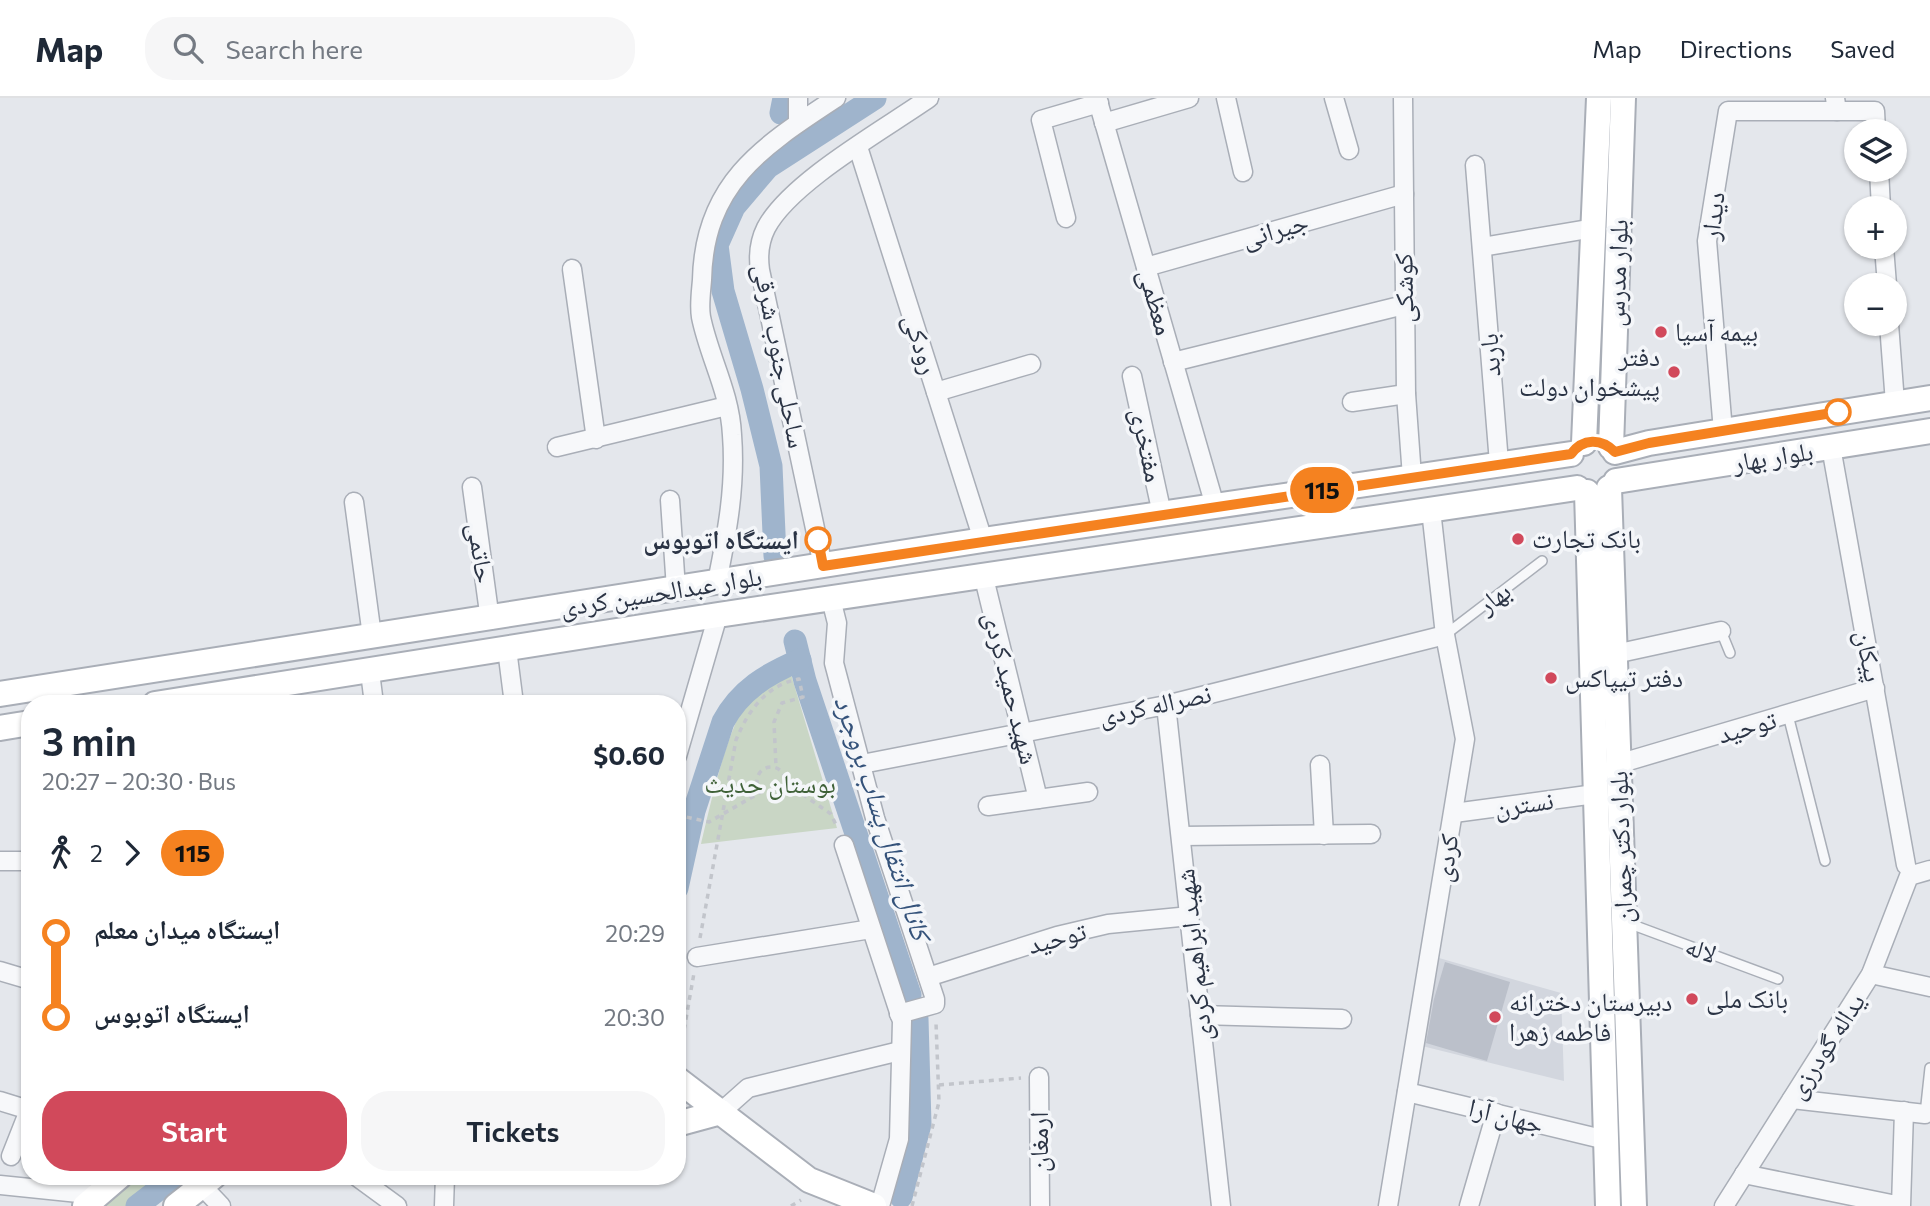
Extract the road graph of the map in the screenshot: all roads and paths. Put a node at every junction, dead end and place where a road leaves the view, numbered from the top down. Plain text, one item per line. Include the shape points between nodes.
1 (798, 98) edge
2 (836, 98) edge
3 (929, 98) edge
4 (1189, 98) edge
5 (1226, 98) edge
6 (1334, 98) edge
7 (1403, 98) edge
8 (1600, 98) edge
9 (1623, 98) edge
10 (1098, 101) edge
11 (1836, 105) edge
12 (1875, 119) edge
13 (798, 123) junction
14 (1104, 123) junction
15 (858, 147) junction
16 (1349, 150) dead end
17 (1475, 165) dead end
18 (1243, 172) dead end
19 (1404, 194) junction
20 (1066, 218) dead end
21 (1594, 228) junction
22 (1482, 247) junction
23 (1146, 267) junction
24 (572, 270) dead end
25 (1404, 305) junction
26 (1890, 336) edge
27 (1173, 362) junction
28 (1031, 363) dead end
29 (1132, 376) dead end
30 (936, 392) junction
31 (1406, 394) junction
32 (1930, 398) edge
33 (1352, 402) dead end
34 (1895, 403) junction
35 (727, 406) junction
36 (1723, 431) junction
37 (1930, 431) edge
38 (596, 439) junction
39 (557, 447) dead end
40 (1831, 447) junction
41 (1578, 448) junction
42 (1613, 450) junction
43 (1499, 463) junction
44 (1728, 464) junction
45 (1412, 477) junction
46 (472, 487) dead end
47 (1597, 487) junction
48 (1504, 499) junction
49 (670, 500) dead end
50 (354, 502) dead end
51 (1215, 506) junction
52 (1431, 510) junction
53 (1162, 514) junction
54 (983, 540) junction
55 (1542, 561) dead end
56 (823, 566) junction
57 (984, 578) junction
58 (717, 582) junction
59 (676, 589) junction
60 (831, 599) junction
61 (719, 615) junction
62 (490, 620) junction
63 (1721, 631) joint
64 (1445, 635) junction
65 (372, 636) junction
66 (507, 649) junction
67 (1730, 653) dead end
68 (1615, 654) junction
69 (370, 672) junction
70 (1875, 688) junction
71 (0, 694) edge
72 (232, 695) edge
73 (373, 695) edge
74 (513, 695) edge
75 (1166, 705) junction
76 (1788, 715) junction
77 (21, 724) edge
78 (686, 725) edge
79 (0, 728) edge
80 (1022, 733) junction
81 (862, 764) junction
82 (1618, 764) junction
83 (1320, 765) dead end
84 (776, 767) junction
85 (785, 783) junction
86 (761, 792) junction
87 (1088, 792) dead end
88 (1595, 794) junction
89 (1038, 799) junction
90 (988, 806) dead end
91 (1454, 813) junction
92 (722, 814) junction
93 (686, 817) edge
94 (1371, 834) dead end
95 (1324, 835) junction
96 (1181, 836) junction
97 (844, 845) joint
98 (0, 861) edge
99 (21, 861) edge
100 (1825, 861) dead end
101 (1908, 870) junction
102 (1930, 870) edge
103 (1189, 916) junction
104 (1624, 922) junction
105 (872, 929) junction
106 (697, 957) junction
107 (0, 971) edge
108 (1871, 974) junction
109 (21, 977) edge
110 (928, 977) junction
111 (1778, 979) dead end
112 (1930, 987) edge
113 (935, 1004) junction
114 (899, 1014) junction
115 (1200, 1015) junction
116 (686, 1018) edge
117 (1342, 1019) dead end
118 (900, 1052) junction
119 (1930, 1068) edge
120 (1039, 1077) joint
121 (939, 1084) junction
122 (686, 1086) edge
123 (1407, 1092) junction
124 (1792, 1099) junction
125 (0, 1101) edge
126 (21, 1107) edge
127 (1904, 1111) junction
128 (720, 1112) junction
129 (1496, 1114) junction
130 (1925, 1114) joint
131 (686, 1122) edge
132 (21, 1130) edge
133 (1606, 1140) junction
134 (11, 1156) dead end
135 (1744, 1174) junction
136 (0, 1185) edge
137 (109, 1185) edge
138 (203, 1185) edge
139 (210, 1185) edge
140 (368, 1185) edge
141 (445, 1185) edge
142 (91, 1200) edge
143 (176, 1206) edge
144 (221, 1206) edge
145 (397, 1206) edge
146 (444, 1206) edge
147 (874, 1206) edge
148 (880, 1206) edge
149 (912, 1206) edge
150 (1040, 1206) edge
151 (1221, 1206) edge
152 (1388, 1206) edge
153 (1469, 1206) edge
154 (1608, 1206) edge
155 (1633, 1206) edge
156 (1724, 1206) edge

1 - 13 street
2 - 13 street
3 - 15 street, ساحلی جنوب شرقی
4 - 14 street
5 - 18 street
6 - 16 street
7 - 19 street, کوشکی
8 - 21 main road, بلوار مدرس
9 - 42 main road, بلوار مدرس
10 - 14 street, معظمی
10 - 20 street via 1041,120
11 - 12 street via 1875,111
11 - 36 street, دیدار via 1728,111 1707,241
13 - 35 street via 768,142 745,166 710,222 702,258 701,316 722,376
14 - 23 street, معظمی
15 - 30 street, رودکی
15 - 56 street, ساحلی جنوب شرقی via 805,184 778,212 766,227 759,260
17 - 22 street, باربد
19 - 23 street, جیرانی
19 - 25 street, کوشکی
21 - 22 street
21 - 41 main road, بلوار مدرس
22 - 43 street, باربد
23 - 27 street, معظمی
24 - 38 street
25 - 27 street
25 - 31 street, کوشکی
26 - 34 street
27 - 51 street, معظمی
28 - 30 street
29 - 53 street, مفتخری
30 - 54 street, رودکی
31 - 33 street
31 - 45 street, کوشکی
32 - 34 main road, بلوار بهار
34 - 36 main road, بلوار بهار
35 - 38 street
35 - 58 street via 733,433 733,503
36 - 42 main road, بلوار بهار
36 - 44 main road via 1711,450
37 - 40 main road, بلوار بهار
38 - 39 street
40 - 44 main road, بلوار بهار
40 - 70 street, پیکان
41 - 42 main road via 1602,443
41 - 43 main road, بلوار عبدالحسین کردی
41 - 47 main road via 1568,472
42 - 47 main road via 1619,471
43 - 45 main road, بلوار عبدالحسین کردی
43 - 48 main road via 1512,482
44 - 47 main road, بلوار بهار
45 - 51 main road, بلوار عبدالحسین کردی
46 - 62 street, حاتمی
47 - 48 main road, بلوار عبدالحسین کردی
47 - 68 main road, بلوار دکتر چمران
47 - 88 main road, بلوار دکتر چمران
48 - 52 main road, بلوار عبدالحسین کردی
49 - 59 street
50 - 65 street
51 - 53 main road, بلوار عبدالحسین کردی
52 - 57 main road, بلوار عبدالحسین کردی
52 - 64 street, کردی
53 - 54 main road, بلوار عبدالحسین کردی
54 - 56 main road, بلوار عبدالحسین کردی
55 - 64 lane, بهار
56 - 58 main road, بلوار عبدالحسین کردی
56 - 60 main road
57 - 60 main road, بلوار عبدالحسین کردی
57 - 80 street, شهید حمید کردی
58 - 59 main road, بلوار عبدالحسین کردی
58 - 61 main road
59 - 62 main road, بلوار عبدالحسین کردی
60 - 61 main road, بلوار عبدالحسین کردی
60 - 81 street via 837,623 834,663
61 - 66 main road, بلوار عبدالحسین کردی
61 - 78 street
62 - 65 main road, بلوار عبدالحسین کردی
63 - 67 lane
63 - 68 street
64 - 75 street, نصراله کردی
64 - 91 street, کردی via 1465,739
65 - 71 main road, بلوار عبدالحسین کردی
66 - 69 main road, بلوار عبدالحسین کردی
66 - 74 street
68 - 82 main road, بلوار دکتر چمران
69 - 72 main road, بلوار عبدالحسین کردی
69 - 73 street
70 - 76 street, توحید
70 - 101 street, پیکان
75 - 80 street, نصراله کردی
75 - 96 street, شهید ابراهیم کردی
76 - 82 street, توحید
76 - 100 lane
77 - 79 main road
80 - 81 street, نصراله کردی
80 - 89 street, شهید حمید کردی
81 - 110 street via 875,818
82 - 104 main road, بلوار دکتر چمران
83 - 95 street
84 - 85 path
84 - 86 path via 759,773 756,781
84 - 92 path via 774,722 782,703 803,696 799,679 782,682 745,717
85 - 86 path via 777,794
85 - 97 path via 831,814
86 - 92 path
87 - 89 street
88 - 91 street, نسترن
88 - 133 main road, بلوار دکتر چمران
89 - 90 street
91 - 123 street, کردی
92 - 93 path via 709,822
92 - 106 path
94 - 95 street
95 - 96 street
96 - 103 street, شهید ابراهیم کردی
97 - 105 street
98 - 99 street
101 - 102 street
101 - 108 street, یداله گودرزی
103 - 110 street, توحید via 1108,924
103 - 115 street, شهید ابراهیم کردی
104 - 111 lane, لاله
104 - 155 main road, بلوار دکتر چمران
105 - 106 street
105 - 114 street
106 - 116 path
107 - 109 street
108 - 112 street
108 - 124 street, یداله گودرزی
110 - 113 street
113 - 114 street
113 - 121 path
114 - 118 street
115 - 117 street
115 - 151 street, شهید ابراهیم کردی
118 - 128 street via 748,1088
118 - 148 street via 899,1139
119 - 130 lane
120 - 121 path
120 - 150 street, ارمغان
121 - 149 path via 939,1102
122 - 128 main road
123 - 129 street, جهان آرا
123 - 152 street, کردی
124 - 127 street
124 - 135 street, یداله گودرزی
125 - 126 street
127 - 130 street
127 - 135 street via 1900,1206
128 - 131 main road
128 - 147 main road via 809,1180
129 - 133 street, جهان آرا
129 - 153 street
132 - 134 street
133 - 154 main road, بلوار دکتر چمران
135 - 156 street, یداله گودرزی
136 - 142 street
137 - 142 main road
138 - 143 main road
139 - 144 street
140 - 145 street
141 - 146 street

